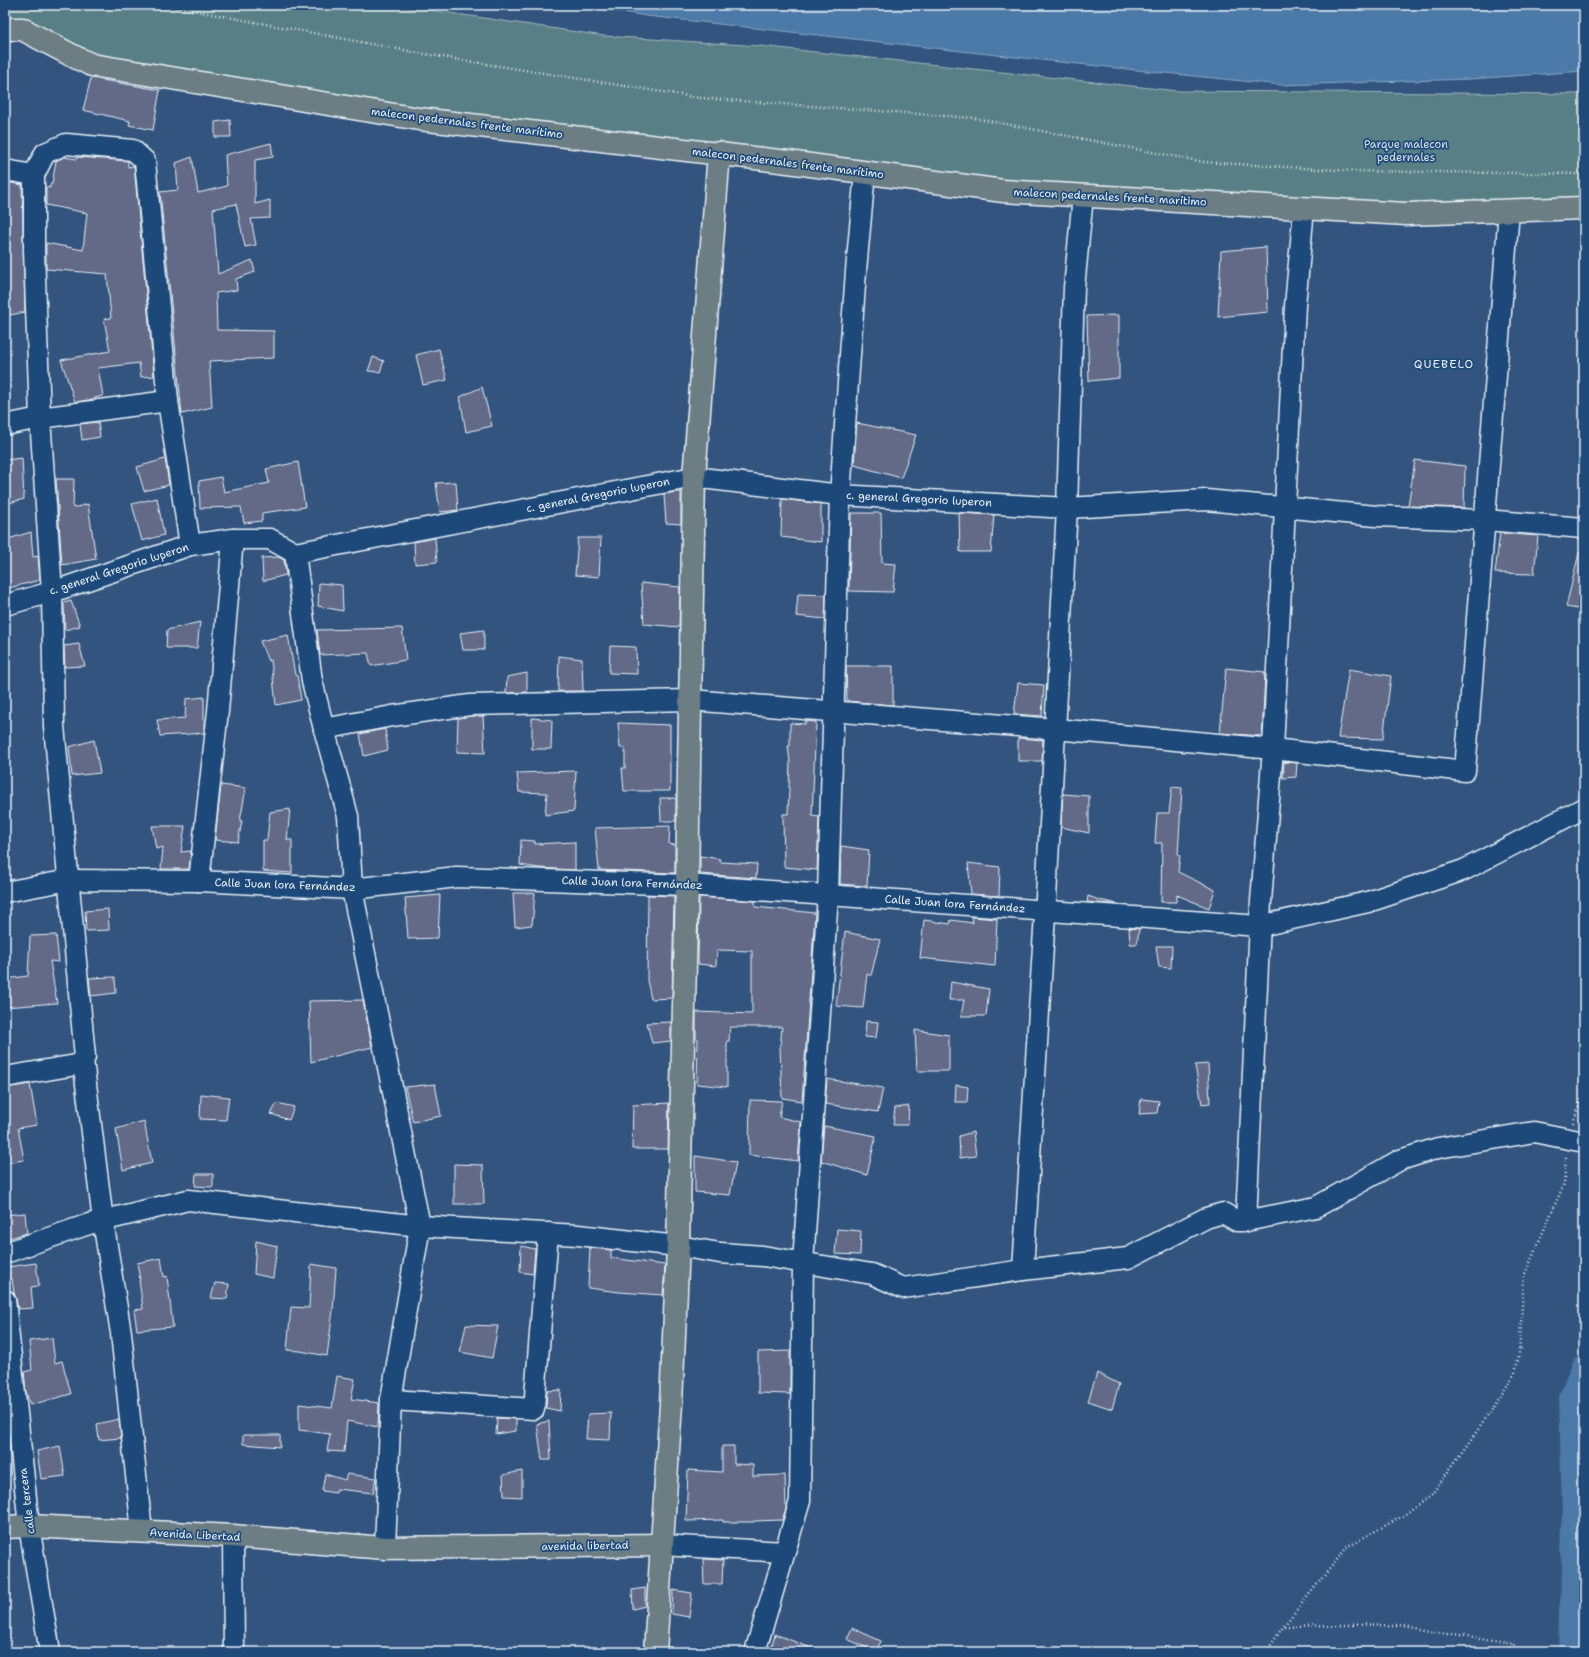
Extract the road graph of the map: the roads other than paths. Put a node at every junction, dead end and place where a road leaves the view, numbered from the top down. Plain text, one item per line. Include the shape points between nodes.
1 (5, 29) edge
2 (719, 153) junction
3 (5, 170) edge
4 (865, 172) junction
5 (34, 175) junction
6 (1083, 196) junction
7 (1304, 208) junction
8 (1584, 208) edge
9 (1509, 210) junction
10 (168, 401) junction
11 (40, 418) junction
12 (5, 425) edge
13 (694, 477) junction
14 (840, 495) junction
15 (1067, 508) junction
16 (1285, 508) junction
17 (1485, 520) junction
18 (1584, 528) edge
19 (233, 539) junction
20 (190, 545) junction
21 (295, 553) junction
22 (52, 592) junction
23 (5, 604) edge
24 (690, 700) junction
25 (834, 712) junction
26 (324, 729) junction
27 (1055, 729) junction
28 (1273, 748) junction
29 (1584, 808) edge
30 (69, 880) junction
31 (199, 881) junction
32 (687, 885) junction
33 (352, 888) junction
34 (5, 892) edge
35 (828, 895) junction
36 (1260, 926) junction
37 (83, 1060) junction
38 (10, 1076) edge
39 (1575, 1141) edge
40 (1246, 1220) junction
41 (103, 1221) junction
42 (420, 1226) junction
43 (548, 1234) junction
44 (678, 1246) junction
45 (5, 1253) edge
46 (803, 1263) junction
47 (1022, 1270) junction
48 (5, 1300) edge
49 (9, 1357) edge
50 (391, 1400) junction
51 (29, 1526) junction
52 (5, 1527) edge
53 (142, 1532) junction
54 (233, 1536) junction
55 (661, 1545) junction
56 (385, 1548) junction
57 (784, 1552) junction
58 (50, 1652) edge
59 (234, 1652) edge
60 (655, 1652) edge
61 (755, 1652) edge

1 - 2 main road, malecon pedernales frente marítimo via 22,29 92,65 419,119
2 - 4 main road, malecon pedernales frente marítimo
2 - 13 main road
3 - 5 street
4 - 6 main road, malecon pedernales frente marítimo via 1002,191
4 - 14 street
5 - 10 street via 45,153 66,144 133,150 145,161
5 - 11 street
6 - 7 main road, malecon pedernales frente marítimo
6 - 15 street via 1074,288
7 - 9 main road, malecon pedernales frente marítimo via 1406,214
7 - 16 street via 1295,306
8 - 9 main road, malecon pedernales frente marítimo
9 - 17 street
10 - 11 street
10 - 20 street
11 - 12 street
11 - 22 street
13 - 14 street, c. general Gregorio luperon
13 - 21 street, c. general Gregorio luperon
13 - 24 main road
14 - 15 street, c. general Gregorio luperon
14 - 25 street
15 - 16 street, c. general Gregorio luperon via 1206,500
15 - 27 street
16 - 17 street, c. general Gregorio luperon via 1376,516
16 - 28 street
17 - 18 street, c. general Gregorio luperon
17 - 28 street via 1466,771
19 - 20 street, c. general Gregorio luperon
19 - 21 street, c. general Gregorio luperon via 270,539
19 - 31 street via 218,711
20 - 22 street, c. general Gregorio luperon
21 - 26 street via 312,681
22 - 23 street, c. general Gregorio luperon
22 - 30 street via 54,726
24 - 25 street
24 - 26 street via 470,705
24 - 32 main road
25 - 27 street
25 - 35 street
26 - 33 street via 348,816
27 - 28 street
27 - 47 street
28 - 36 street
29 - 36 street, Calle Juan lora Fernández via 1464,870 1368,902
30 - 31 street, Calle Juan lora Fernández
30 - 34 street, Calle Juan lora Fernández
30 - 37 street via 85,1057
31 - 33 street, Calle Juan lora Fernández
32 - 33 street, Calle Juan lora Fernández via 457,877
32 - 35 street, Calle Juan lora Fernández
32 - 44 main road
33 - 42 street
35 - 36 street, Calle Juan lora Fernández
35 - 46 street
36 - 40 street
37 - 38 street via 76,1065
37 - 41 street
39 - 40 street via 1534,1132 1438,1148 1400,1160 1316,1206
40 - 47 street via 1237,1221 1223,1213 1206,1218 1128,1258
41 - 42 street via 188,1200
41 - 45 street
41 - 53 street via 121,1333
42 - 43 street
42 - 50 street
43 - 44 street
43 - 50 street via 534,1409
44 - 46 street
44 - 55 main road
46 - 47 street via 872,1274 904,1288
46 - 57 street via 800,1501
48 - 49 street
49 - 51 street, calle tercera
50 - 56 street
51 - 52 main road, Avenida Libertad
51 - 53 main road, Avenida Libertad
51 - 58 street, calle tercera
53 - 54 main road, Avenida Libertad
54 - 56 main road, Avenida Libertad
54 - 59 street
55 - 56 main road, avenida libertad
55 - 57 street, avenida libertad
55 - 60 main road
57 - 61 street

